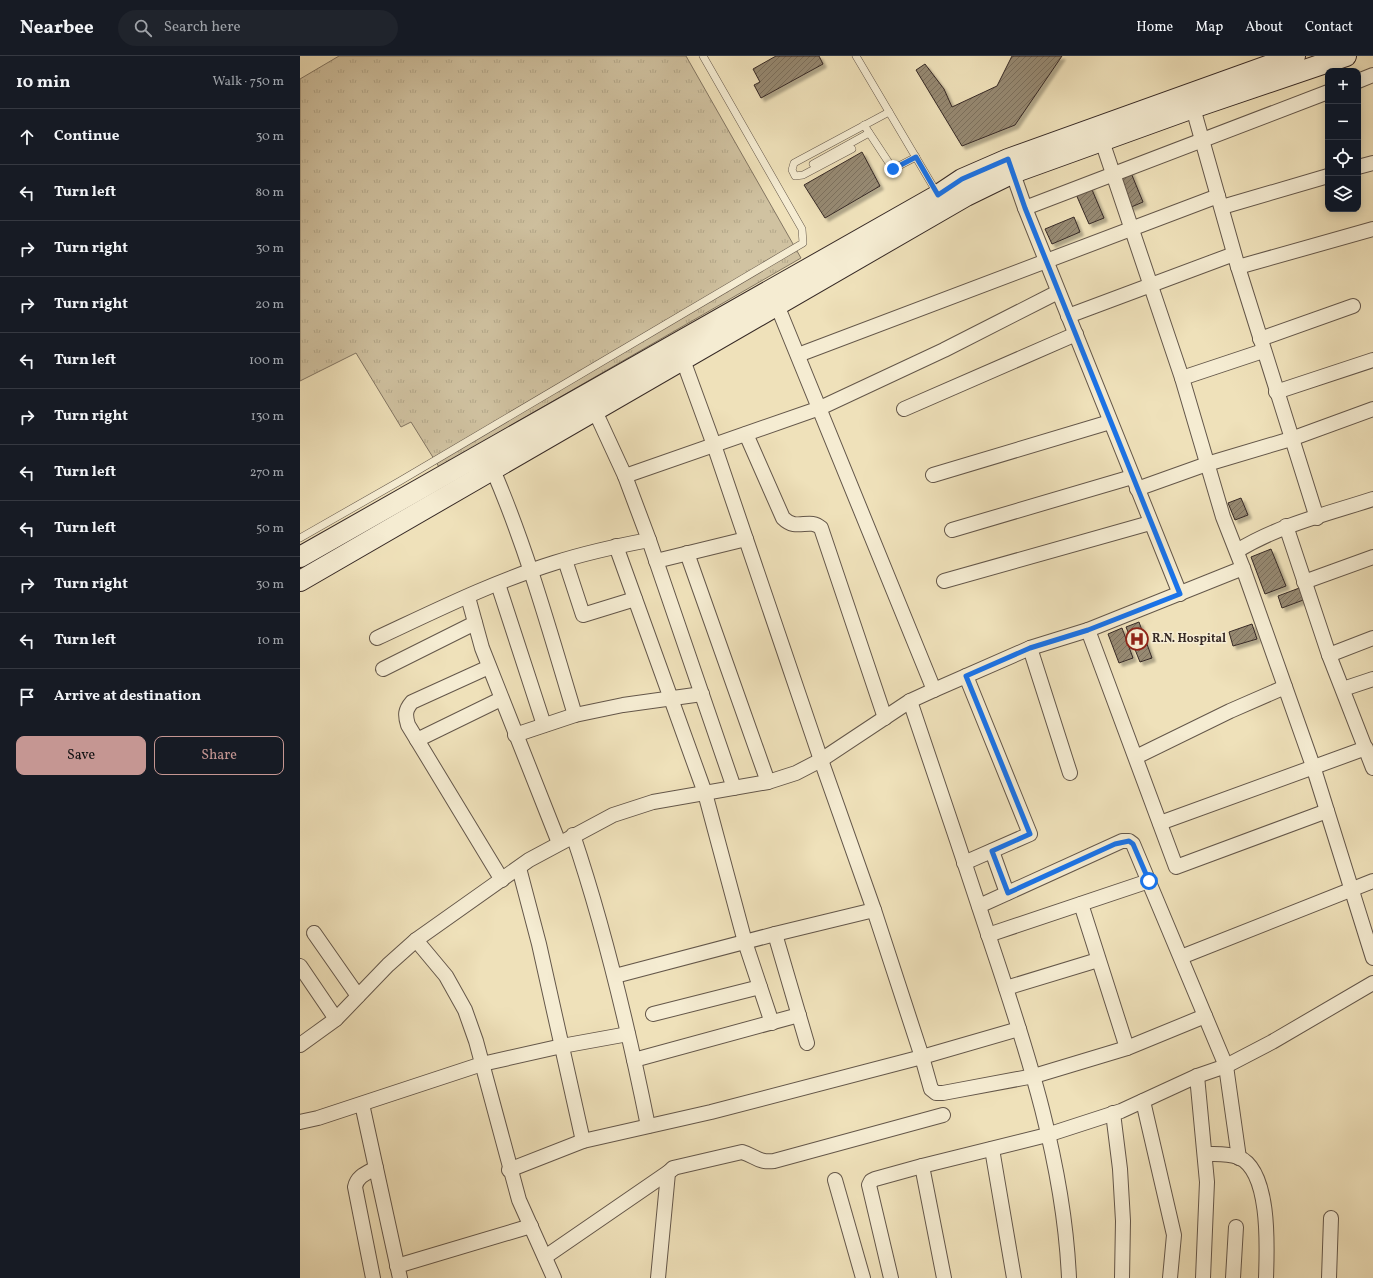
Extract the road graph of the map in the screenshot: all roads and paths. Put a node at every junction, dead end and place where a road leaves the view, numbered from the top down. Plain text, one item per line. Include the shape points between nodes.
1 (703, 56) edge
2 (856, 56) edge
3 (1295, 56) edge
4 (1346, 56) edge
5 (1373, 75) edge
6 (1361, 80) edge
7 (1325, 93) edge
8 (1193, 108) junction
9 (889, 112) junction
10 (864, 125) junction
11 (869, 133) junction
12 (1202, 140) junction
13 (1102, 141) junction
14 (852, 149) dead end
15 (916, 157) junction
16 (1373, 163) edge
17 (813, 164) dead end
18 (1010, 166) junction
19 (1361, 166) edge
20 (1113, 173) junction
21 (1325, 177) edge
22 (938, 195) junction
23 (1220, 202) junction
24 (1025, 208) junction
25 (1131, 229) junction
26 (1373, 230) edge
27 (1236, 260) junction
28 (1046, 261) junction
29 (1150, 284) junction
30 (1058, 292) junction
31 (777, 305) junction
32 (1353, 306) dead end
33 (1068, 316) junction
34 (1076, 334) junction
35 (1262, 345) junction
36 (798, 355) junction
37 (683, 360) junction
38 (1373, 360) edge
39 (1182, 378) junction
40 (1276, 392) junction
41 (820, 408) junction
42 (904, 409) dead end
43 (1373, 409) edge
44 (595, 411) junction
45 (1110, 422) junction
46 (746, 434) junction
47 (1291, 439) junction
48 (714, 445) junction
49 (1207, 464) junction
50 (493, 470) junction
51 (934, 475) dead end
52 (625, 476) junction
53 (1134, 483) junction
54 (1373, 499) edge
55 (1317, 518) junction
56 (1150, 523) junction
57 (1286, 526) junction
58 (952, 530) dead end
59 (300, 538) edge
60 (746, 539) junction
61 (649, 540) junction
62 (616, 546) junction
63 (1237, 551) junction
64 (687, 553) junction
65 (300, 557) edge
66 (1373, 557) edge
67 (565, 560) junction
68 (656, 561) junction
69 (1244, 568) junction
70 (531, 571) junction
71 (300, 581) edge
72 (944, 581) dead end
73 (1304, 582) junction
74 (498, 584) junction
75 (1180, 594) junction
76 (468, 597) junction
77 (635, 599) junction
78 (475, 623) junction
79 (1088, 630) junction
80 (377, 638) dead end
81 (1373, 638) edge
82 (1030, 648) junction
83 (1329, 655) junction
84 (489, 666) junction
85 (383, 669) dead end
86 (966, 676) junction
87 (1373, 679) edge
88 (1285, 687) junction
89 (1343, 689) junction
90 (934, 690) junction
91 (702, 694) junction
92 (670, 698) junction
93 (501, 699) junction
94 (910, 701) junction
95 (575, 715) junction
96 (885, 718) junction
97 (544, 725) junction
98 (515, 735) junction
99 (417, 740) junction
100 (1366, 748) junction
101 (1136, 757) junction
102 (821, 760) junction
103 (1313, 766) junction
104 (1373, 768) edge
105 (1070, 772) dead end
106 (768, 782) junction
107 (734, 788) junction
108 (705, 793) junction
109 (1327, 811) junction
110 (1160, 823) junction
111 (573, 835) junction
112 (559, 843) junction
113 (992, 851) junction
114 (964, 863) junction
115 (519, 868) junction
116 (502, 880) junction
117 (1149, 881) junction
118 (1373, 881) edge
119 (1351, 889) junction
120 (1008, 893) junction
121 (1081, 904) junction
122 (979, 906) junction
123 (874, 910) junction
124 (314, 933) dead end
125 (775, 934) junction
126 (988, 935) junction
127 (416, 940) junction
128 (746, 942) junction
129 (1181, 957) junction
130 (1373, 958) edge
131 (1098, 960) junction
132 (300, 966) edge
133 (615, 976) junction
134 (1373, 983) edge
135 (760, 987) junction
136 (1006, 988) junction
137 (358, 996) junction
138 (653, 1014) dead end
139 (799, 1016) junction
140 (1205, 1016) junction
141 (336, 1019) junction
142 (772, 1023) junction
143 (1019, 1029) junction
144 (628, 1034) junction
145 (807, 1043) dead end
146 (300, 1045) edge
147 (562, 1046) junction
148 (1127, 1048) junction
149 (922, 1057) junction
150 (634, 1060) junction
151 (482, 1064) junction
152 (1226, 1066) junction
153 (1034, 1076) junction
154 (1197, 1076) junction
155 (1143, 1101) junction
156 (362, 1104) junction
157 (1113, 1113) junction
158 (943, 1115) dead end
159 (300, 1122) edge
160 (648, 1126) junction
161 (1047, 1135) junction
162 (583, 1141) junction
163 (992, 1149) junction
164 (1205, 1154) junction
165 (1239, 1158) junction
166 (922, 1166) junction
167 (376, 1168) junction
168 (673, 1168) junction
169 (510, 1170) junction
170 (835, 1180) dead end
171 (1331, 1218) dead end
172 (531, 1226) junction
173 (1236, 1226) dead end
174 (545, 1257) junction
175 (398, 1272) edge
176 (373, 1278) edge
177 (554, 1278) edge
178 (658, 1278) edge
179 (863, 1278) edge
180 (891, 1278) edge
181 (944, 1278) edge
182 (1014, 1278) edge
183 (1069, 1278) edge
184 (1122, 1278) edge
185 (1170, 1278) edge
186 (1203, 1278) edge
187 (1233, 1278) edge
188 (1266, 1278) edge
189 (1329, 1278) edge

1 - 59 lane via 802,230 803,243
2 - 9 lane
3 - 18 street
4 - 8 street
5 - 6 street
7 - 12 street
8 - 12 street
8 - 13 street
9 - 10 lane
9 - 15 lane
10 - 11 lane
10 - 14 lane via 794,163 792,170 795,176 803,176
11 - 15 lane via 893,169
11 - 17 lane
12 - 20 street
12 - 23 street
13 - 18 street
13 - 20 street
15 - 22 lane
16 - 19 street
18 - 22 street via 962,179
18 - 24 street
18 - 31 street via 966,196
20 - 24 street
20 - 25 street
21 - 23 street
22 - 65 street
23 - 25 street
23 - 27 street
24 - 28 street
25 - 28 street
25 - 29 street
26 - 27 street
27 - 29 street
27 - 35 street
28 - 30 street
28 - 36 street
29 - 33 street
29 - 39 street
30 - 33 street
30 - 41 street
31 - 36 street
31 - 37 street
32 - 35 street
33 - 34 street
34 - 42 street
34 - 45 street
35 - 39 street
35 - 40 street
36 - 41 street
37 - 44 street
37 - 48 street
38 - 40 street
39 - 49 street
40 - 47 street
41 - 46 street
41 - 90 street
43 - 47 street
44 - 50 street
44 - 52 street
45 - 51 street
45 - 53 street
46 - 48 street
46 - 96 street via 783,518 796,526 810,523 821,528
47 - 49 street
47 - 55 street
48 - 52 street
48 - 60 street
49 - 53 street
49 - 63 street via 1223,517
50 - 70 street via 514,518
50 - 71 street
52 - 61 street
53 - 56 street
53 - 58 street
54 - 55 street
55 - 57 street
56 - 72 street
56 - 75 street
57 - 63 street via 1257,538
57 - 73 street
60 - 64 street
60 - 102 street
61 - 62 street
61 - 68 street
62 - 67 street
62 - 77 street
63 - 69 street
64 - 68 street
64 - 106 street
66 - 73 street
67 - 70 street
67 - 77 street via 583,615
68 - 91 street
69 - 75 street
69 - 88 street
70 - 74 street
70 - 95 street
73 - 83 street
74 - 76 street
74 - 97 street
75 - 79 street
76 - 78 street
76 - 80 street
77 - 92 street
78 - 84 street
78 - 85 street
79 - 82 street
79 - 101 street
81 - 83 street
82 - 86 street
82 - 105 street
83 - 89 street
84 - 93 street
84 - 99 street via 412,702 406,708 405,717
86 - 90 street
86 - 113 street via 1030,834
87 - 89 street
88 - 101 street
88 - 103 street
89 - 100 street
90 - 94 street
91 - 92 street
91 - 107 street
92 - 95 street
92 - 108 street
93 - 98 street
93 - 99 street
94 - 96 street
94 - 114 street
95 - 97 street
96 - 102 street
97 - 98 street
98 - 112 street
99 - 116 street
100 - 103 street
100 - 104 street
101 - 110 street
102 - 106 street via 796,773
102 - 123 street
103 - 109 street
103 - 110 street
106 - 107 street
107 - 108 street
108 - 111 street via 653,802 619,813
108 - 128 street
109 - 110 street via 1176,866
109 - 119 street
111 - 112 street
111 - 133 street via 594,898
112 - 115 street
113 - 114 street
113 - 120 street
114 - 122 street
115 - 116 street
115 - 147 street
116 - 127 street
117 - 120 street via 1133,844 1129,841 1115,844
117 - 121 street
117 - 129 street
118 - 119 street
119 - 129 street
119 - 130 street
120 - 122 street
121 - 126 street
121 - 131 street
122 - 126 street
123 - 125 street
123 - 149 street
124 - 137 street
125 - 128 street
125 - 139 street
126 - 136 street
127 - 137 street
127 - 151 street via 446,976 464,1010
128 - 133 street
128 - 135 street
129 - 140 street
131 - 136 street
131 - 148 street
132 - 141 street
133 - 144 street
134 - 152 street
135 - 138 street
135 - 142 street
136 - 143 street
137 - 141 street
139 - 142 street
139 - 145 street
140 - 148 street
140 - 152 street
141 - 146 street
142 - 150 street
143 - 149 street
143 - 153 street
144 - 147 street
144 - 150 street
147 - 151 street
147 - 162 street
148 - 153 street
149 - 153 street via 931,1089 936,1093
149 - 160 street
150 - 160 street
151 - 156 street
151 - 169 street
152 - 154 street
152 - 165 street
153 - 161 street
154 - 155 street
154 - 164 street
155 - 157 street
155 - 185 street via 1174,1235
156 - 159 street
156 - 167 street
157 - 161 street
157 - 184 street via 1123,1221
158 - 168 street via 774,1161 765,1162 742,1152
160 - 162 street
161 - 163 street
161 - 183 street via 1059,1187 1068,1249
162 - 169 street
163 - 166 street
163 - 182 street
164 - 165 street
164 - 186 street via 1207,1182
165 - 188 street via 1249,1166 1258,1183 1266,1209
166 - 180 street via 875,1178 869,1185
166 - 181 street
167 - 175 street
167 - 176 street via 356,1181 355,1187
168 - 174 street
168 - 178 street via 668,1173
169 - 172 street via 518,1200
170 - 179 street
171 - 189 street
172 - 174 street
172 - 175 street
173 - 187 street
174 - 177 street

